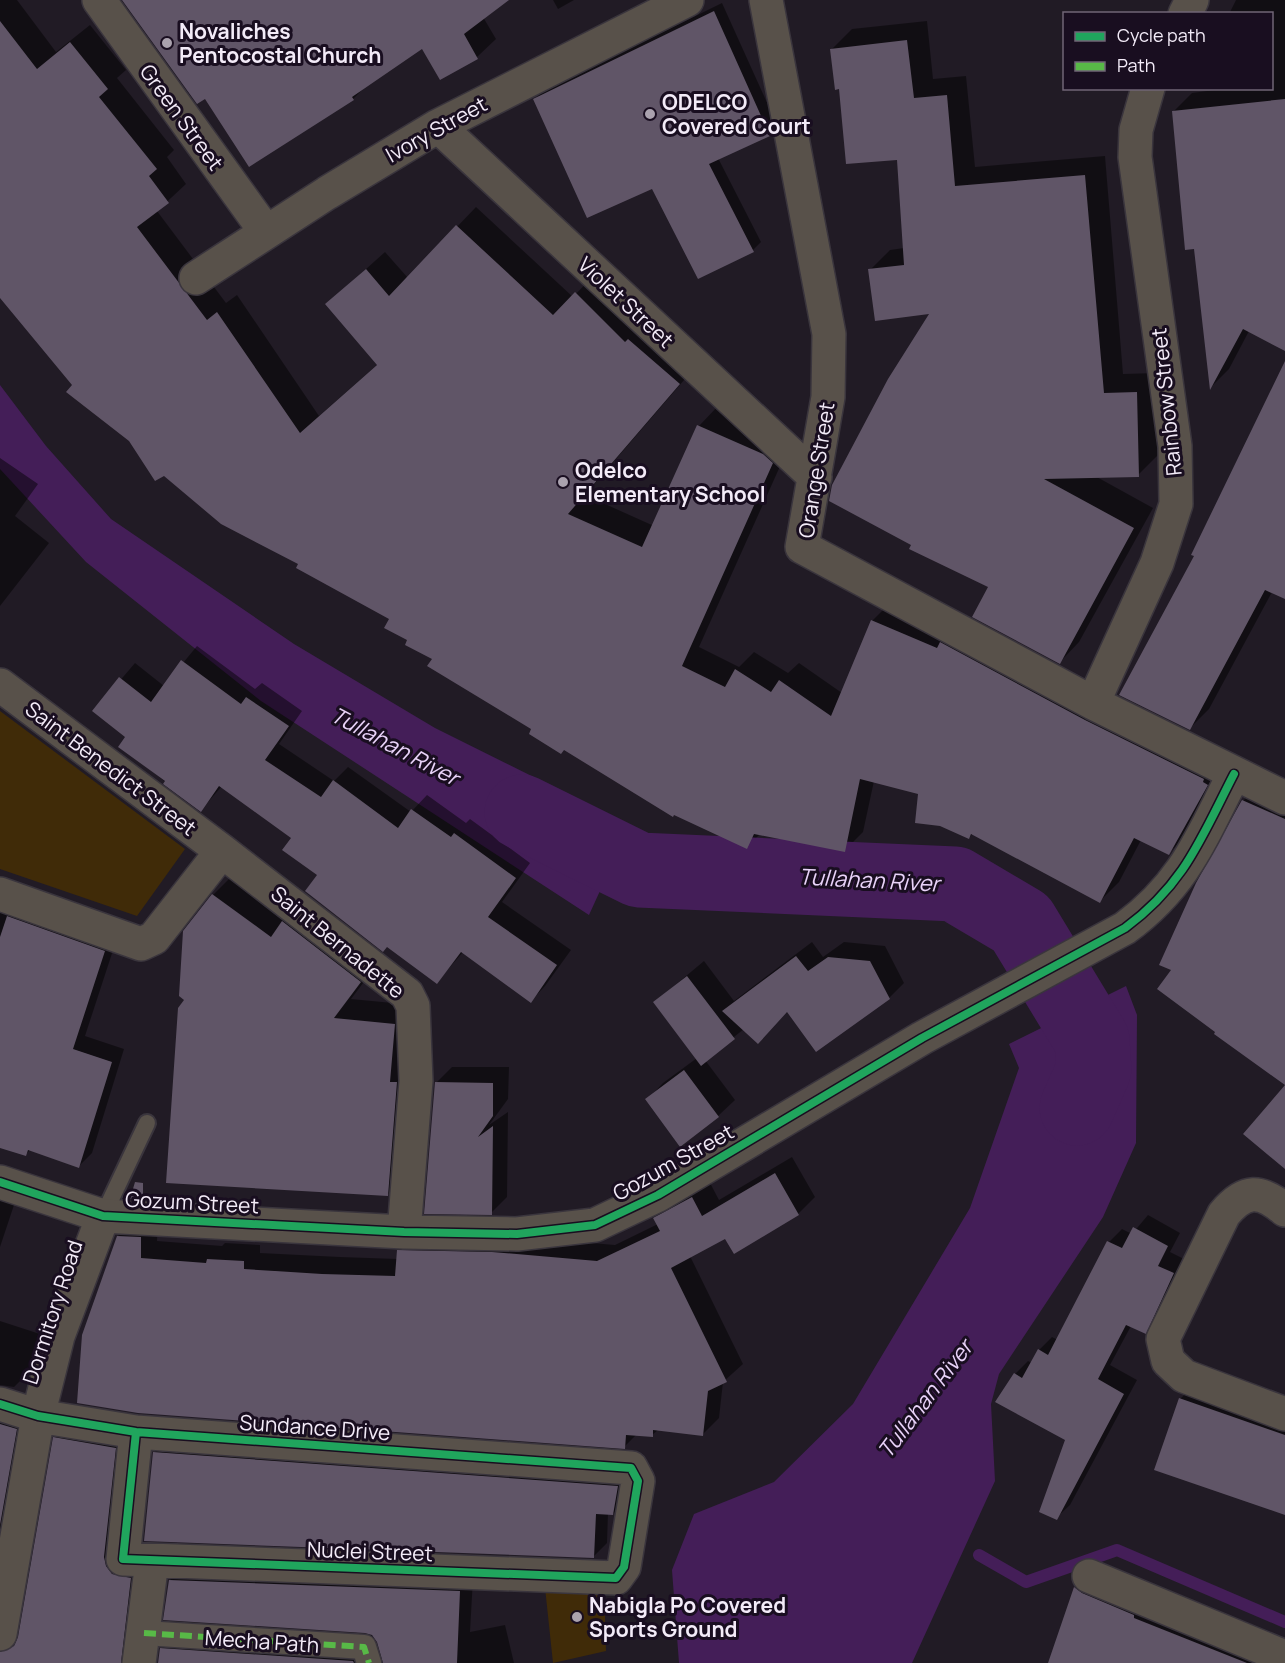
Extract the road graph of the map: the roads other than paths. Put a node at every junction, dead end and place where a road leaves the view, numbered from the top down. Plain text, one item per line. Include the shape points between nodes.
1 (99, 0) edge
2 (687, 0) edge
3 (766, 0) edge
4 (1147, 90) edge
5 (438, 126) junction
6 (266, 232) junction
7 (196, 278) dead end
8 (815, 477) junction
9 (0, 685) edge
10 (1093, 703) junction
11 (1234, 774) junction
12 (1285, 798) edge
13 (222, 851) junction
14 (0, 894) edge
15 (147, 1123) dead end
16 (0, 1182) edge
17 (1285, 1210) edge
18 (103, 1216) junction
19 (404, 1232) junction
20 (0, 1404) edge
21 (1285, 1414) edge
22 (38, 1416) junction
23 (136, 1432) junction
24 (138, 1560) junction
25 (5, 1570) edge
26 (1089, 1576) dead end
27 (616, 1578) joint
28 (0, 1634) edge
29 (141, 1648) edge
30 (1285, 1658) edge
31 (369, 1663) edge

1 - 6 street, Green Street
2 - 5 street, Ivory Street
3 - 8 street, Orange Street via 829,333 828,397
4 - 10 street, Rainbow Street via 1136,130 1135,157 1175,446 1176,504 1158,563
5 - 6 street, Ivory Street
5 - 8 street, Violet Street
6 - 7 street, Ivory Street
8 - 10 street, Orange Street via 802,547
9 - 13 street, Saint Benedict Street
10 - 11 street, Orange Street
11 - 12 street, Orange Street
11 - 19 street, Gozum Street via 1176,881 1150,909 1125,927 922,1038 658,1195 595,1225 517,1234
13 - 14 street via 154,938 141,944
13 - 19 street, Saint Bernadette via 407,994 413,1006 416,1081
15 - 18 lane
16 - 18 street, Gozum Street
17 - 21 street via 1261,1195 1245,1195 1234,1202 1224,1214 1163,1339 1168,1360 1184,1376
18 - 19 street, Gozum Street
18 - 22 street, Dormitory Road via 58,1336
20 - 22 street, Sundance Drive
22 - 23 street, Sundance Drive
22 - 25 street, Dormitory Road
23 - 24 street
23 - 27 street, Sundance Drive via 631,1468 638,1480 624,1567
24 - 27 street, Nuclei Street
24 - 29 street
25 - 28 street, Dormitory Road
26 - 30 street
29 - 31 street, Mecha Path via 364,1647

